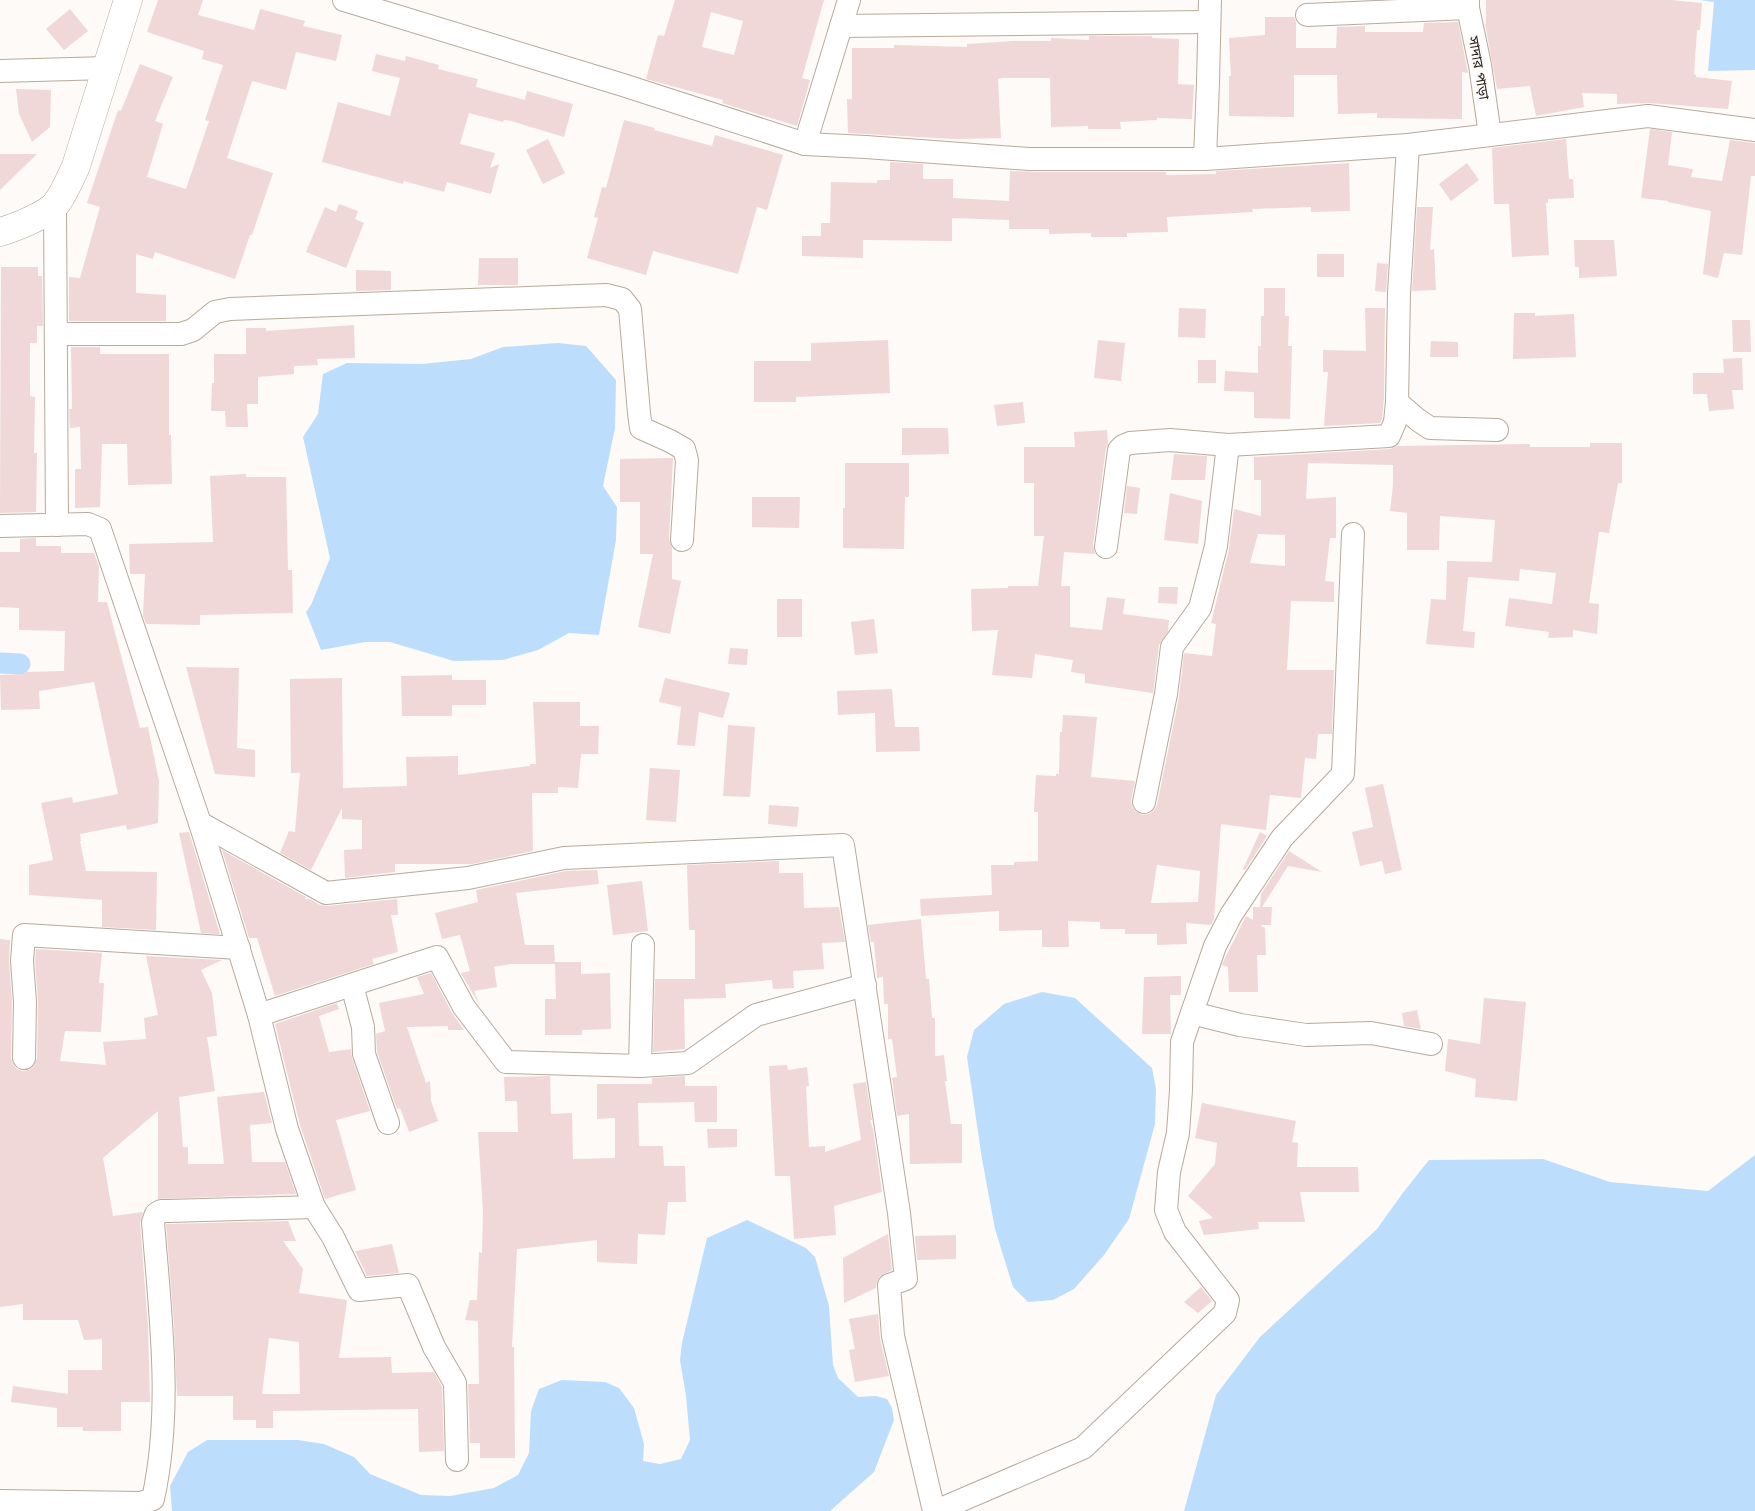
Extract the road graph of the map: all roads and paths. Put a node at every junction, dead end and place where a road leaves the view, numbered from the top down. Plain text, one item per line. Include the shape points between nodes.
1 (128, 0) edge
2 (344, 0) edge
3 (850, 0) edge
4 (1468, 4) edge
5 (1210, 11) edge
6 (1307, 15) dead end
7 (841, 26) junction
8 (107, 68) junction
9 (0, 71) edge
10 (1755, 130) edge
11 (1490, 135) junction
12 (805, 144) junction
13 (1408, 145) junction
14 (1204, 159) junction
15 (55, 206) junction
16 (0, 232) edge
17 (57, 334) junction
18 (1397, 402) junction
19 (1497, 430) dead end
20 (1228, 445) junction
21 (57, 525) junction
22 (0, 526) edge
23 (1353, 534) dead end
24 (682, 540) dead end
25 (1106, 547) dead end
26 (1144, 802) dead end
27 (200, 822) junction
28 (643, 945) dead end
29 (238, 948) junction
30 (352, 985) junction
31 (865, 985) junction
32 (1192, 1013) junction
33 (259, 1015) junction
34 (1431, 1044) dead end
35 (24, 1058) dead end
36 (640, 1066) junction
37 (388, 1123) dead end
38 (314, 1207) junction
39 (457, 1460) dead end
40 (0, 1501) edge
41 (935, 1511) edge

1 - 8 main road
2 - 12 street
3 - 7 street
4 - 6 street
4 - 11 street, সাদার পাড়া
5 - 7 street
5 - 14 street
7 - 12 street
8 - 9 street
8 - 15 main road via 76,166
10 - 11 street via 1648,116
11 - 13 street
12 - 14 street via 1029,159
13 - 14 street
13 - 18 street via 1399,293
15 - 16 main road
15 - 17 street
17 - 21 street
17 - 24 street via 181,334 193,330 215,312 230,309 606,295 622,299 630,309 641,428 684,449 687,460
18 - 19 street via 1430,428
18 - 20 street via 1389,436
20 - 25 street via 1170,440 1123,446 1119,450
20 - 26 street via 1216,546 1200,608 1172,647
21 - 22 street
21 - 27 street via 88,524 100,529
23 - 32 street via 1343,774 1282,838 1232,915 1215,946
27 - 29 street
27 - 31 street via 326,893 468,878 564,858 843,846
28 - 36 street
29 - 33 street
29 - 35 street via 24,936
30 - 33 street
30 - 36 street via 437,957 464,1007 506,1062
30 - 37 street via 363,1027 364,1054
31 - 36 street via 756,1015 688,1063
31 - 41 street via 906,1279 889,1285 893,1336
32 - 34 street via 1240,1025 1306,1034 1371,1033
32 - 41 street via 1182,1042 1178,1132 1169,1172 1166,1210 1175,1232 1228,1300 1225,1313 1083,1448
33 - 38 street via 287,1128
38 - 39 street via 360,1290 408,1285 434,1347 455,1383
38 - 40 street via 161,1211 156,1214 153,1222 165,1407 153,1499 141,1503

